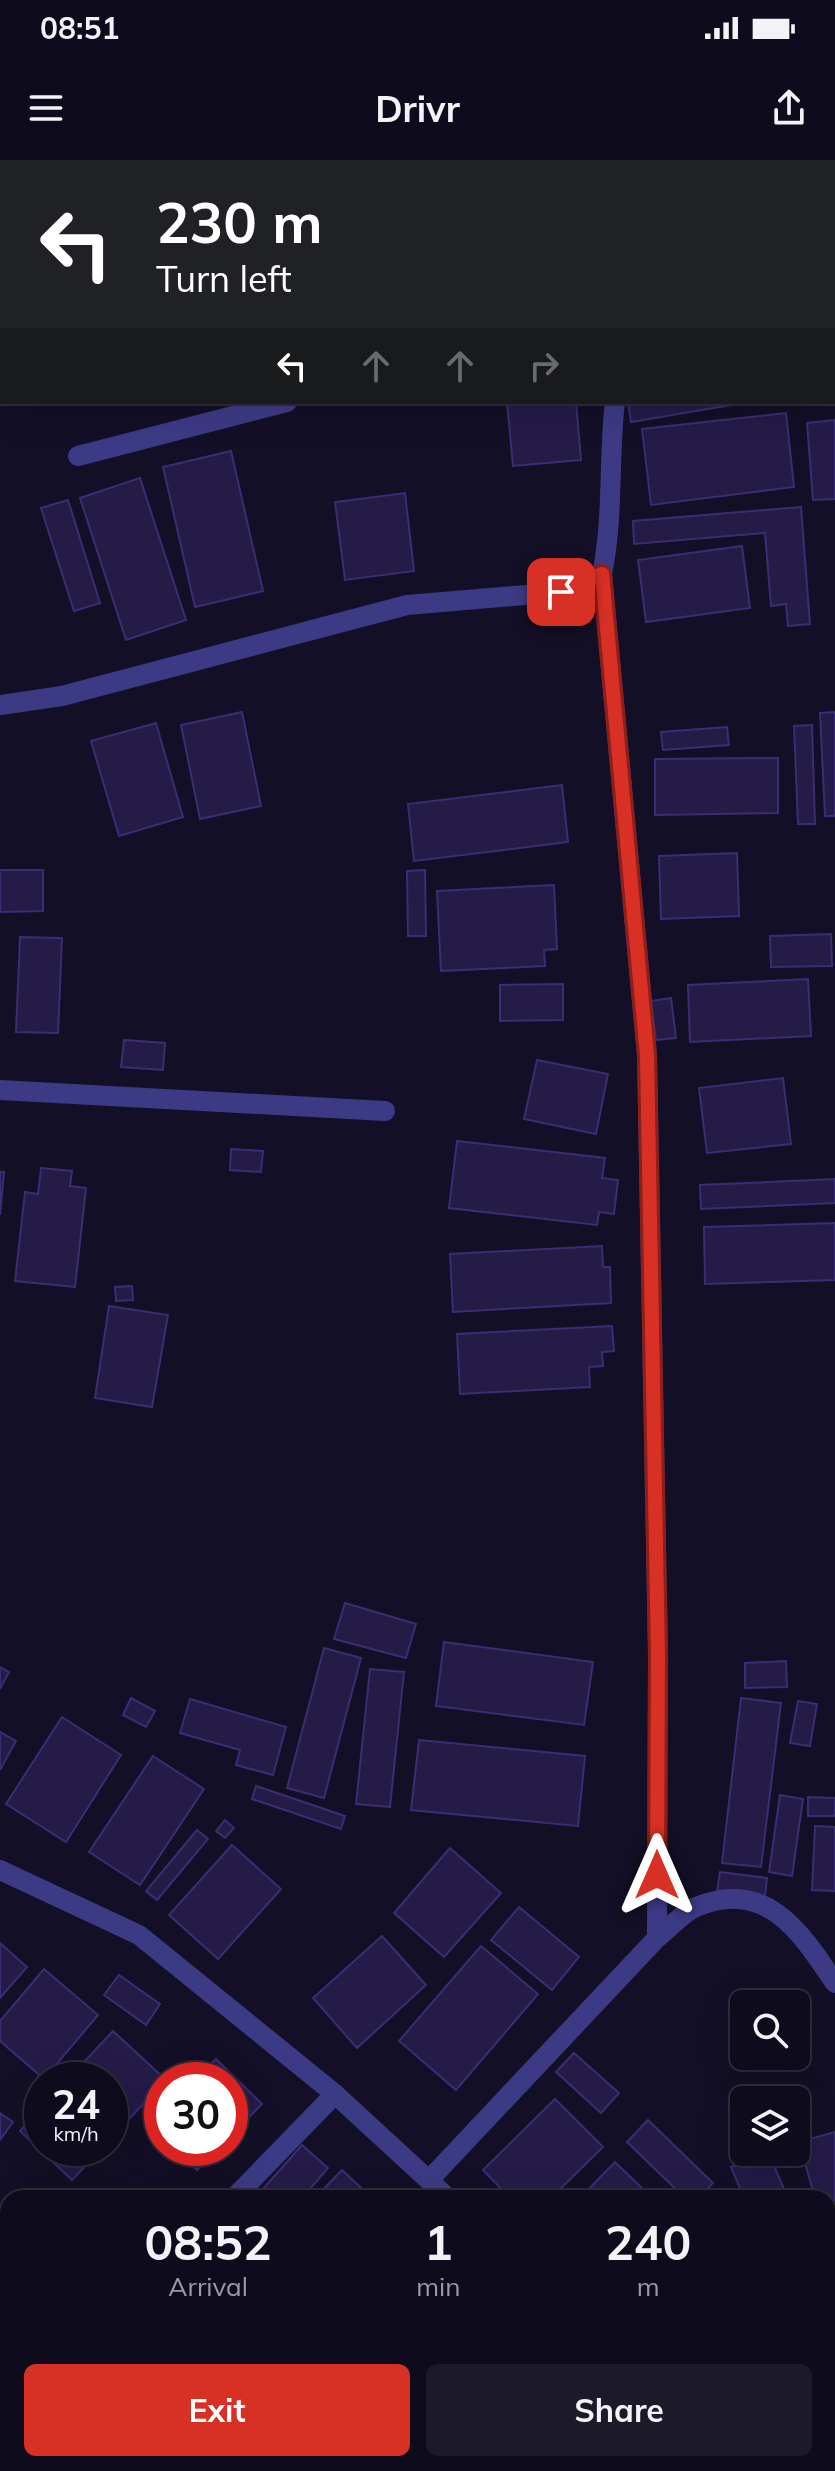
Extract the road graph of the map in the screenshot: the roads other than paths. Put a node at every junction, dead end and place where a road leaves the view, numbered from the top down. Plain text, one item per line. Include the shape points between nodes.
1 (279, 404) edge
2 (615, 404) edge
3 (78, 456) dead end
4 (602, 574) junction
5 (0, 705) edge
6 (0, 1090) edge
7 (385, 1111) dead end
8 (0, 1870) edge
9 (657, 1938) junction
10 (835, 1983) edge
11 (335, 2094) junction
12 (429, 2180) junction
13 (242, 2190) edge
14 (440, 2190) edge

1 - 3 street
2 - 4 street via 612,507
4 - 5 street via 561,592 407,605 62,696
4 - 9 street via 647,1055 658,1655
6 - 7 street
8 - 11 street via 139,1935
9 - 10 street via 694,1908 737,1896 770,1908 802,1934
9 - 12 street
11 - 12 street
11 - 13 street
12 - 14 street

